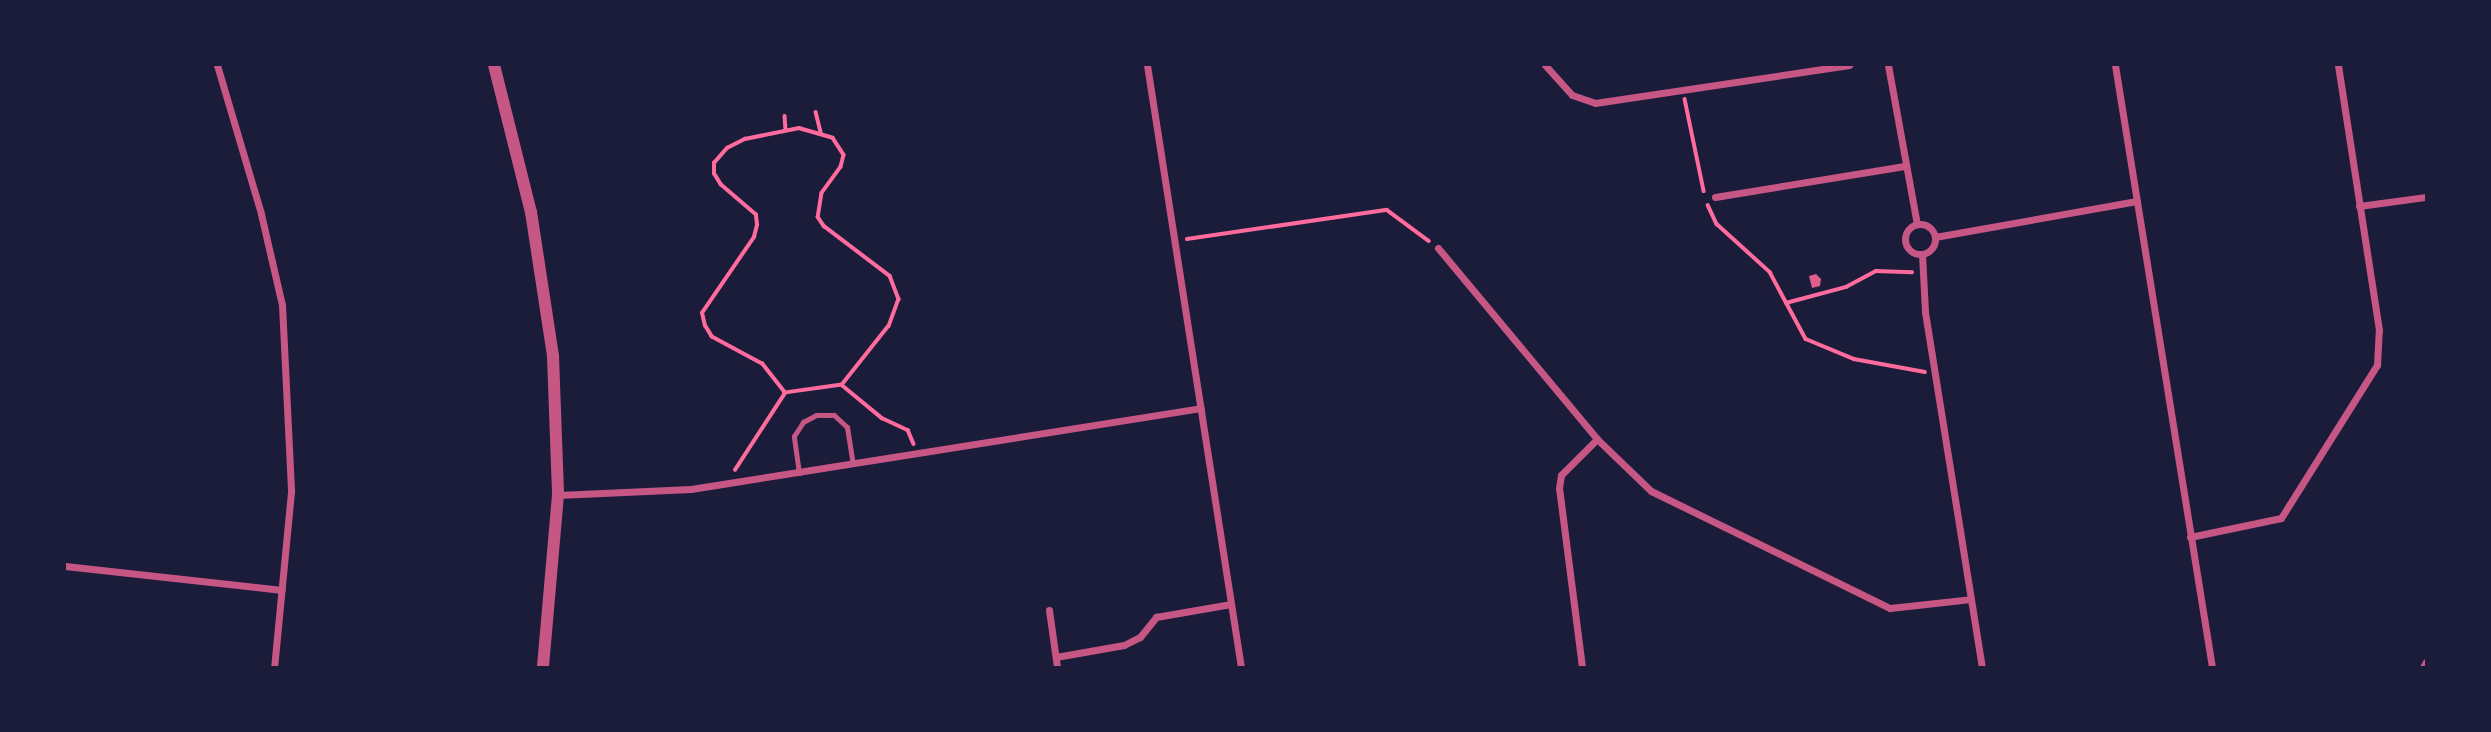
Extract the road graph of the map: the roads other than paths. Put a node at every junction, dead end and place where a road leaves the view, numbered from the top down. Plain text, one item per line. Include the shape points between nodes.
1 (217, 65) edge
2 (494, 65) edge
3 (1147, 65) edge
4 (1545, 65) edge
5 (1849, 65) edge
6 (1888, 65) edge
7 (2115, 65) edge
8 (2338, 65) edge
9 (1904, 166) junction
10 (1715, 197) dead end
11 (2426, 197) edge
12 (2137, 201) junction
13 (2358, 206) junction
14 (1917, 223) junction
15 (1935, 237) junction
16 (1438, 248) road end
17 (1922, 254) junction
18 (1201, 408) junction
19 (1597, 439) junction
20 (853, 464) junction
21 (799, 473) junction
22 (558, 495) junction
23 (2190, 537) junction
24 (65, 566) edge
25 (282, 590) junction
26 (1971, 599) junction
27 (1231, 604) junction
28 (1049, 610) dead end
29 (1056, 657) junction
30 (2426, 662) edge
31 (274, 667) edge
32 (543, 667) edge
33 (1058, 667) edge
34 (1241, 667) edge
35 (1582, 667) edge
36 (1982, 667) edge
37 (2211, 667) edge
38 (2423, 667) edge

1 - 25 street via 261,214 282,305 291,492
2 - 22 street via 517,146 545,288
3 - 18 street
4 - 5 street via 1572,95 1585,101
6 - 9 street
7 - 12 street
8 - 13 street
9 - 10 street
9 - 14 street
11 - 13 street
12 - 15 street
12 - 23 street
13 - 23 street via 2379,330 2378,365 2371,381 2281,518
14 - 15 street via 1926,225
14 - 17 street via 1906,232 1904,241 1909,250
15 - 17 street via 1930,250
16 - 19 street
17 - 26 street via 1925,312
18 - 20 street
18 - 27 street
19 - 26 street via 1651,491 1875,603 1909,608
19 - 35 street via 1561,475 1559,488
20 - 21 street
20 - 21 lane via 847,427 834,415 816,415 803,422 794,436
21 - 22 street
22 - 32 street
23 - 37 street
24 - 25 street
25 - 31 street
26 - 36 street
27 - 29 street via 1156,617 1140,637 1124,645
27 - 34 street
28 - 29 street
29 - 33 street
30 - 38 street

